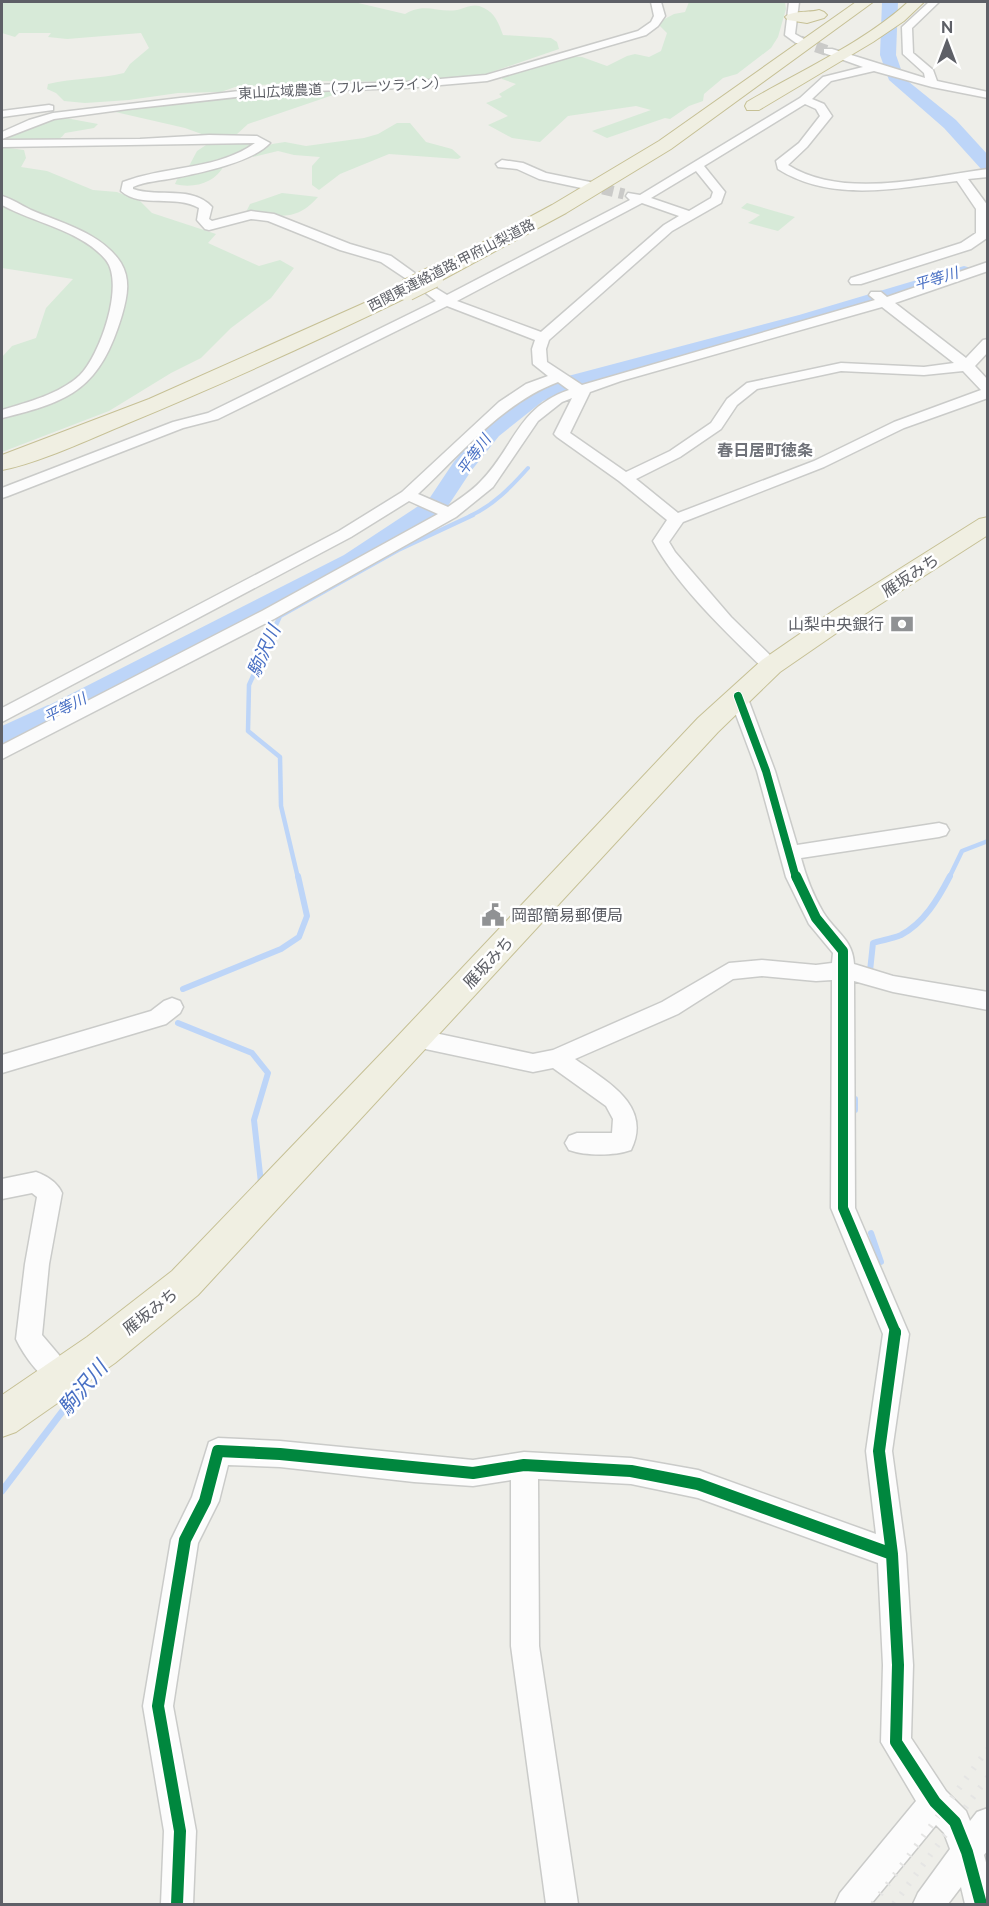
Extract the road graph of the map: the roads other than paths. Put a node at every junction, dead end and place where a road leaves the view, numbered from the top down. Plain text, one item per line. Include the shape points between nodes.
1 (656, 2) edge
2 (840, 2) edge
3 (865, 2) edge
4 (934, 2) edge
5 (914, 5) edge
6 (793, 9) edge
7 (819, 15) junction
8 (797, 40) junction
9 (833, 53) junction
10 (872, 68) junction
11 (932, 84) junction
12 (987, 95) edge
13 (804, 100) junction
14 (128, 106) junction
15 (2, 114) edge
16 (2, 136) edge
17 (2, 144) edge
18 (502, 164) dead end
19 (698, 166) junction
20 (987, 173) edge
21 (965, 176) junction
22 (593, 185) junction
23 (624, 194) tunnel mouth
24 (641, 199) junction
25 (2, 200) edge
26 (559, 209) junction
27 (688, 215) junction
28 (987, 266) edge
29 (421, 284) junction
30 (446, 301) junction
31 (884, 302) junction
32 (543, 338) junction
33 (987, 343) edge
34 (967, 366) junction
35 (560, 376) junction
36 (581, 390) junction
37 (987, 391) edge
38 (2, 414) edge
39 (128, 415) junction
40 (2, 463) edge
41 (2, 468) edge
42 (626, 478) junction
43 (2, 493) edge
44 (408, 495) junction
45 (450, 514) junction
46 (676, 519) junction
47 (987, 524) edge
48 (771, 666) junction
49 (738, 696) junction
50 (2, 717) edge
51 (2, 753) edge
52 (939, 830) dead end
53 (789, 853) junction
54 (844, 970) junction
55 (987, 1001) edge
56 (172, 1007) dead end
57 (417, 1038) junction
58 (556, 1058) junction
59 (2, 1064) edge
60 (577, 1143) dead end
61 (2, 1189) edge
62 (61, 1377) junction
63 (2, 1418) edge
64 (524, 1465) junction
65 (892, 1554) junction
66 (935, 1802) junction
67 (987, 1823) edge
68 (967, 1852) junction
69 (177, 1905) edge
70 (562, 1905) edge
71 (851, 1905) edge
72 (929, 1905) edge
73 (981, 1905) edge

1 - 14 street, 東山広域農道（フルーツライン） via 659,18 642,33 487,78 282,89
2 - 7 highway
3 - 22 highway, 西関東連絡道路;甲府山梨道路 via 724,104
4 - 11 street via 907,27 906,45 908,54 929,72
5 - 9 highway via 867,39
6 - 7 highway via 807,18
6 - 8 street via 790,35
7 - 8 highway
8 - 22 highway
9 - 10 street
9 - 26 highway via 736,117
10 - 11 street
10 - 13 street via 827,79
11 - 12 street
13 - 19 street
13 - 21 street via 818,105 826,116 803,145 782,161 782,166 795,175 858,188
14 - 15 street via 121,103
14 - 16 street, 東山広域農道（フルーツライン） via 53,116
17 - 29 street via 209,139 264,142 249,152 176,174 135,181 127,185 127,191 152,198 195,199 206,207 203,220 209,226 251,215 270,217 386,260
18 - 22 street via 519,166 543,177
19 - 24 street
19 - 27 street via 719,192 717,200
20 - 21 street
21 - 31 street via 984,207 982,235 966,246 856,281
22 - 26 highway, 西関東連絡道路;甲府山梨道路
23 - 24 street
24 - 27 street
24 - 30 street
25 - 38 street via 93,243 107,254 121,279 106,339 87,376 66,391
26 - 29 highway, 西関東連絡道路;甲府山梨道路
27 - 32 street
28 - 31 street
29 - 30 street
29 - 39 highway, 西関東連絡道路;甲府山梨道路
30 - 32 street
30 - 43 street via 213,417 178,425
31 - 34 street
31 - 36 street
32 - 35 street via 540,364
33 - 34 street
34 - 37 street
34 - 42 street via 924,371 841,367 752,386 732,402 716,426 675,454
35 - 36 street
35 - 44 street via 531,387 504,405
36 - 42 street via 562,434
36 - 45 street via 557,399 533,418 487,484
37 - 46 street via 819,464
39 - 40 highway, 西関東連絡道路;甲府山梨道路
39 - 41 highway
42 - 46 street
44 - 45 street
44 - 50 street via 345,534
45 - 51 street via 268,615
46 - 48 street via 661,541 668,554 725,621
47 - 48 highway, 雁坂みち
48 - 49 highway, 雁坂みち
49 - 53 street via 766,771
49 - 57 highway, 雁坂みち
52 - 53 street
53 - 54 street via 816,918 843,951
54 - 55 street via 893,984
54 - 58 street via 729,971 670,1008
54 - 65 street via 843,1208 896,1334 879,1451
56 - 59 street via 158,1018
57 - 58 street via 532,1063
57 - 62 highway, 雁坂みち via 185,1283
58 - 60 street via 615,1099 625,1118 623,1143
61 - 62 street via 36,1182 50,1193 29,1339
62 - 63 highway, 雁坂みち
64 - 65 street via 631,1471 698,1484
64 - 69 street via 473,1473 218,1451 205,1501 185,1540 158,1706 180,1831
64 - 70 street via 525,1647
65 - 66 street via 898,1665 896,1742
66 - 68 street via 955,1822
66 - 71 street
67 - 68 street
68 - 72 street
68 - 73 street

